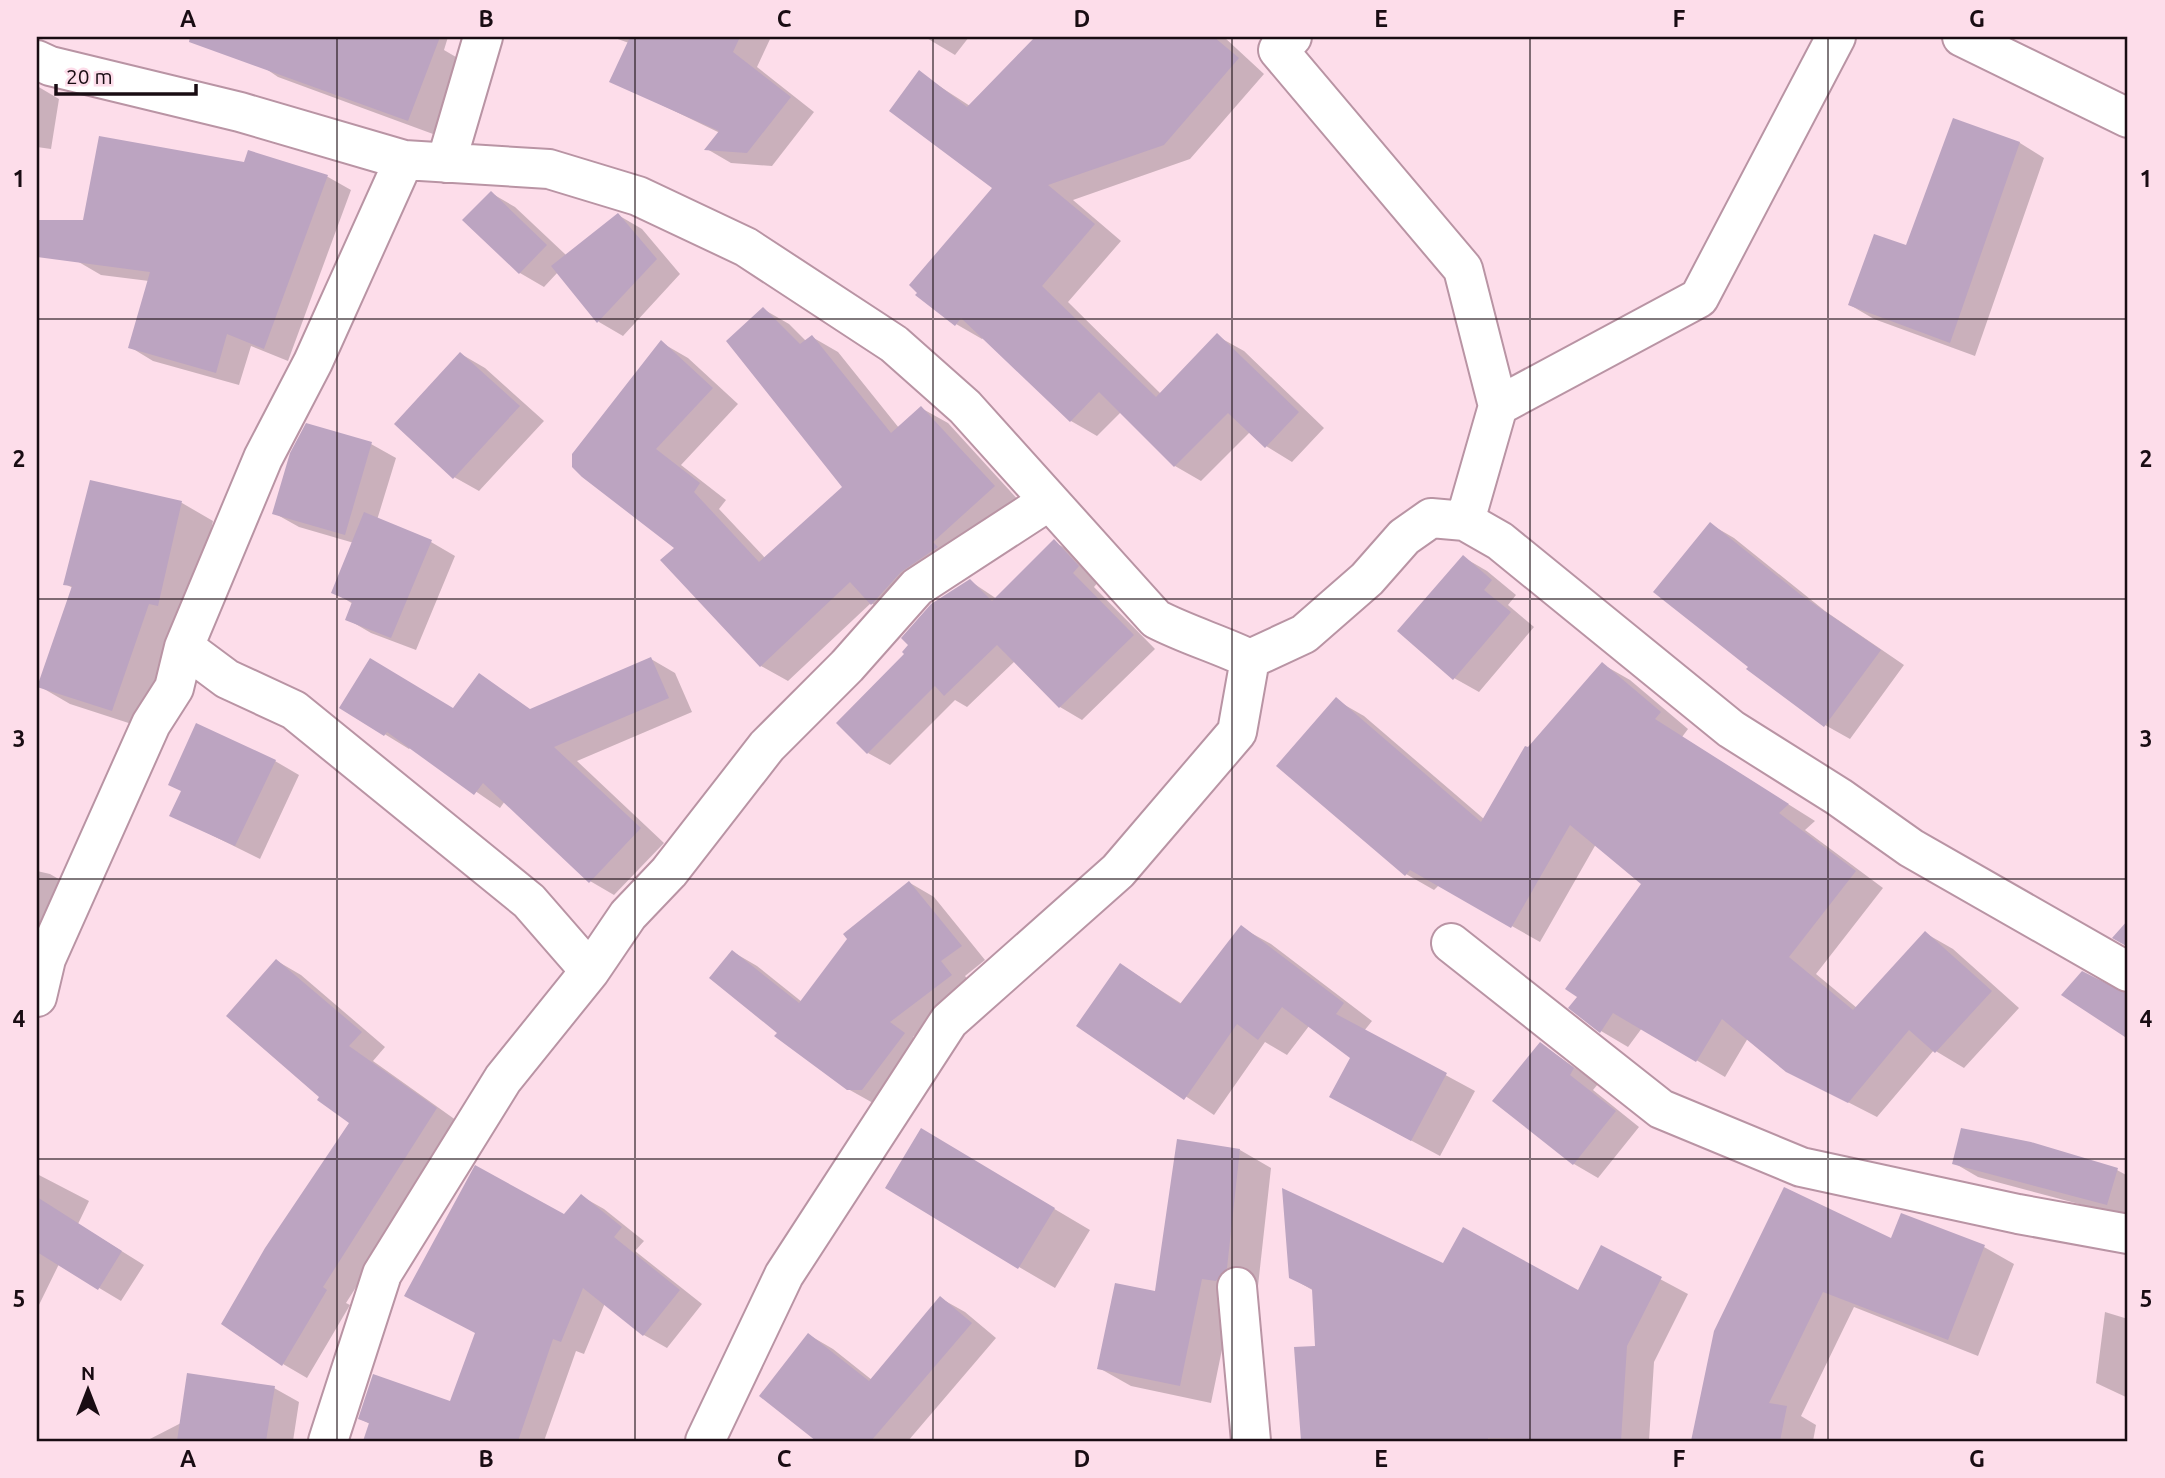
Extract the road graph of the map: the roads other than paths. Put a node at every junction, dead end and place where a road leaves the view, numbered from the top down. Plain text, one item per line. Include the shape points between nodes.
1 (483, 37) edge
2 (1836, 37) edge
3 (1962, 37) edge
4 (1278, 41) edge
5 (37, 60) edge
6 (2128, 118) edge
7 (404, 160) junction
8 (446, 163) junction
9 (1498, 407) junction
10 (1049, 501) junction
11 (1465, 521) junction
12 (184, 647) junction
13 (1250, 659) junction
14 (1451, 943) dead end
15 (590, 971) junction
16 (2128, 972) edge
17 (37, 997) edge
18 (2128, 1234) edge
19 (1237, 1287) dead end
20 (328, 1441) edge
21 (705, 1441) edge
22 (1251, 1441) edge

1 - 8 street
2 - 9 street via 1699,298
3 - 6 street
4 - 9 street via 1463,269
5 - 7 street via 240,111
7 - 8 street
7 - 12 street via 313,362 263,458
8 - 10 street via 549,169 638,196 746,247 894,344 965,407
9 - 11 street
10 - 13 street via 1156,619
10 - 15 street via 917,587 766,746 669,873 628,915
11 - 13 street via 1431,519 1404,537 1367,579 1304,634
11 - 16 street via 1511,549 1731,729 1911,848
12 - 15 street via 227,679 294,710 529,901
12 - 17 street via 174,688 151,724 46,959
13 - 21 street via 1237,732 1118,871 949,1021 784,1275
14 - 18 street via 1661,1109 1801,1167
15 - 20 street via 503,1079 382,1274
19 - 22 street

